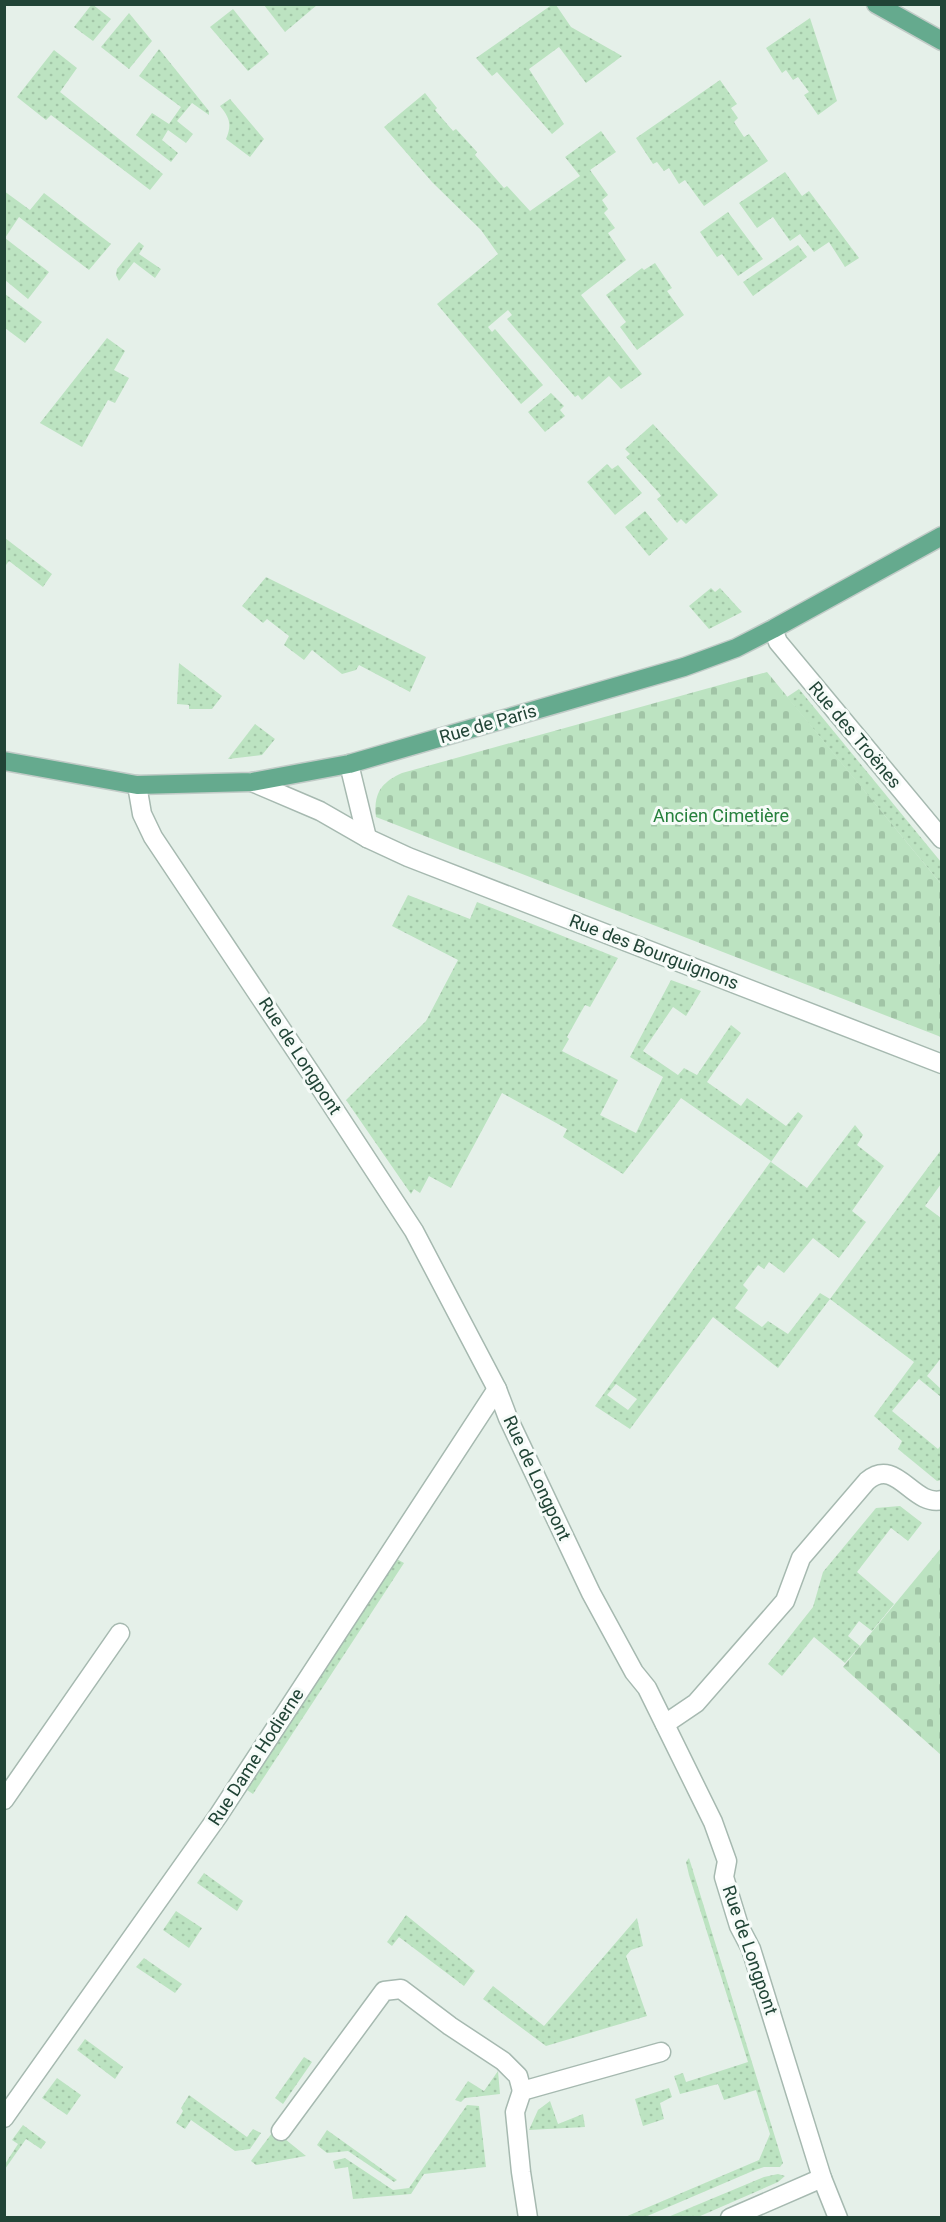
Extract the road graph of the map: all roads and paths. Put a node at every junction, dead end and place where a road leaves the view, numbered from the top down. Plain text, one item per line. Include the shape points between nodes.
1 (876, 4) edge
2 (942, 41) edge
3 (942, 536) edge
4 (773, 629) junction
5 (4, 761) edge
6 (349, 764) junction
7 (252, 782) junction
8 (136, 785) junction
9 (367, 838) junction
10 (942, 839) edge
11 (942, 1064) edge
12 (497, 1389) junction
13 (942, 1500) edge
14 (120, 1633) dead end
15 (665, 1724) junction
16 (4, 1800) edge
17 (660, 2052) dead end
18 (522, 2091) junction
19 (4, 2118) edge
20 (281, 2131) dead end
21 (822, 2178) junction
22 (528, 2217) edge
23 (730, 2217) edge
24 (838, 2217) edge

1 - 2 main road
3 - 4 main road, Rue de Paris
4 - 6 main road, Rue de Paris via 684,667
4 - 10 street, Rue des Troënes via 778,642
5 - 8 main road, Rue de Paris
6 - 7 main road, Rue de Paris
6 - 9 street
7 - 8 main road, Rue de Paris
7 - 9 street, Rue des Bourguignons via 320,811
8 - 12 street, Rue de Longpont via 142,814 153,837 414,1231
9 - 11 street, Rue des Bourguignons
12 - 15 street, Rue de Longpont via 591,1593
12 - 19 street, Rue Dame Hodierne via 218,1816
13 - 15 street via 927,1501 899,1480 885,1473 875,1475 801,1558 785,1601 696,1703
14 - 16 street
15 - 21 street, Rue de Longpont via 728,1861 724,1876 736,1916 752,1949
17 - 18 street
18 - 20 street via 518,2076 503,2061 401,1989 384,1991
18 - 22 street via 515,2112
21 - 23 street
21 - 24 street, Rue de Longpont

